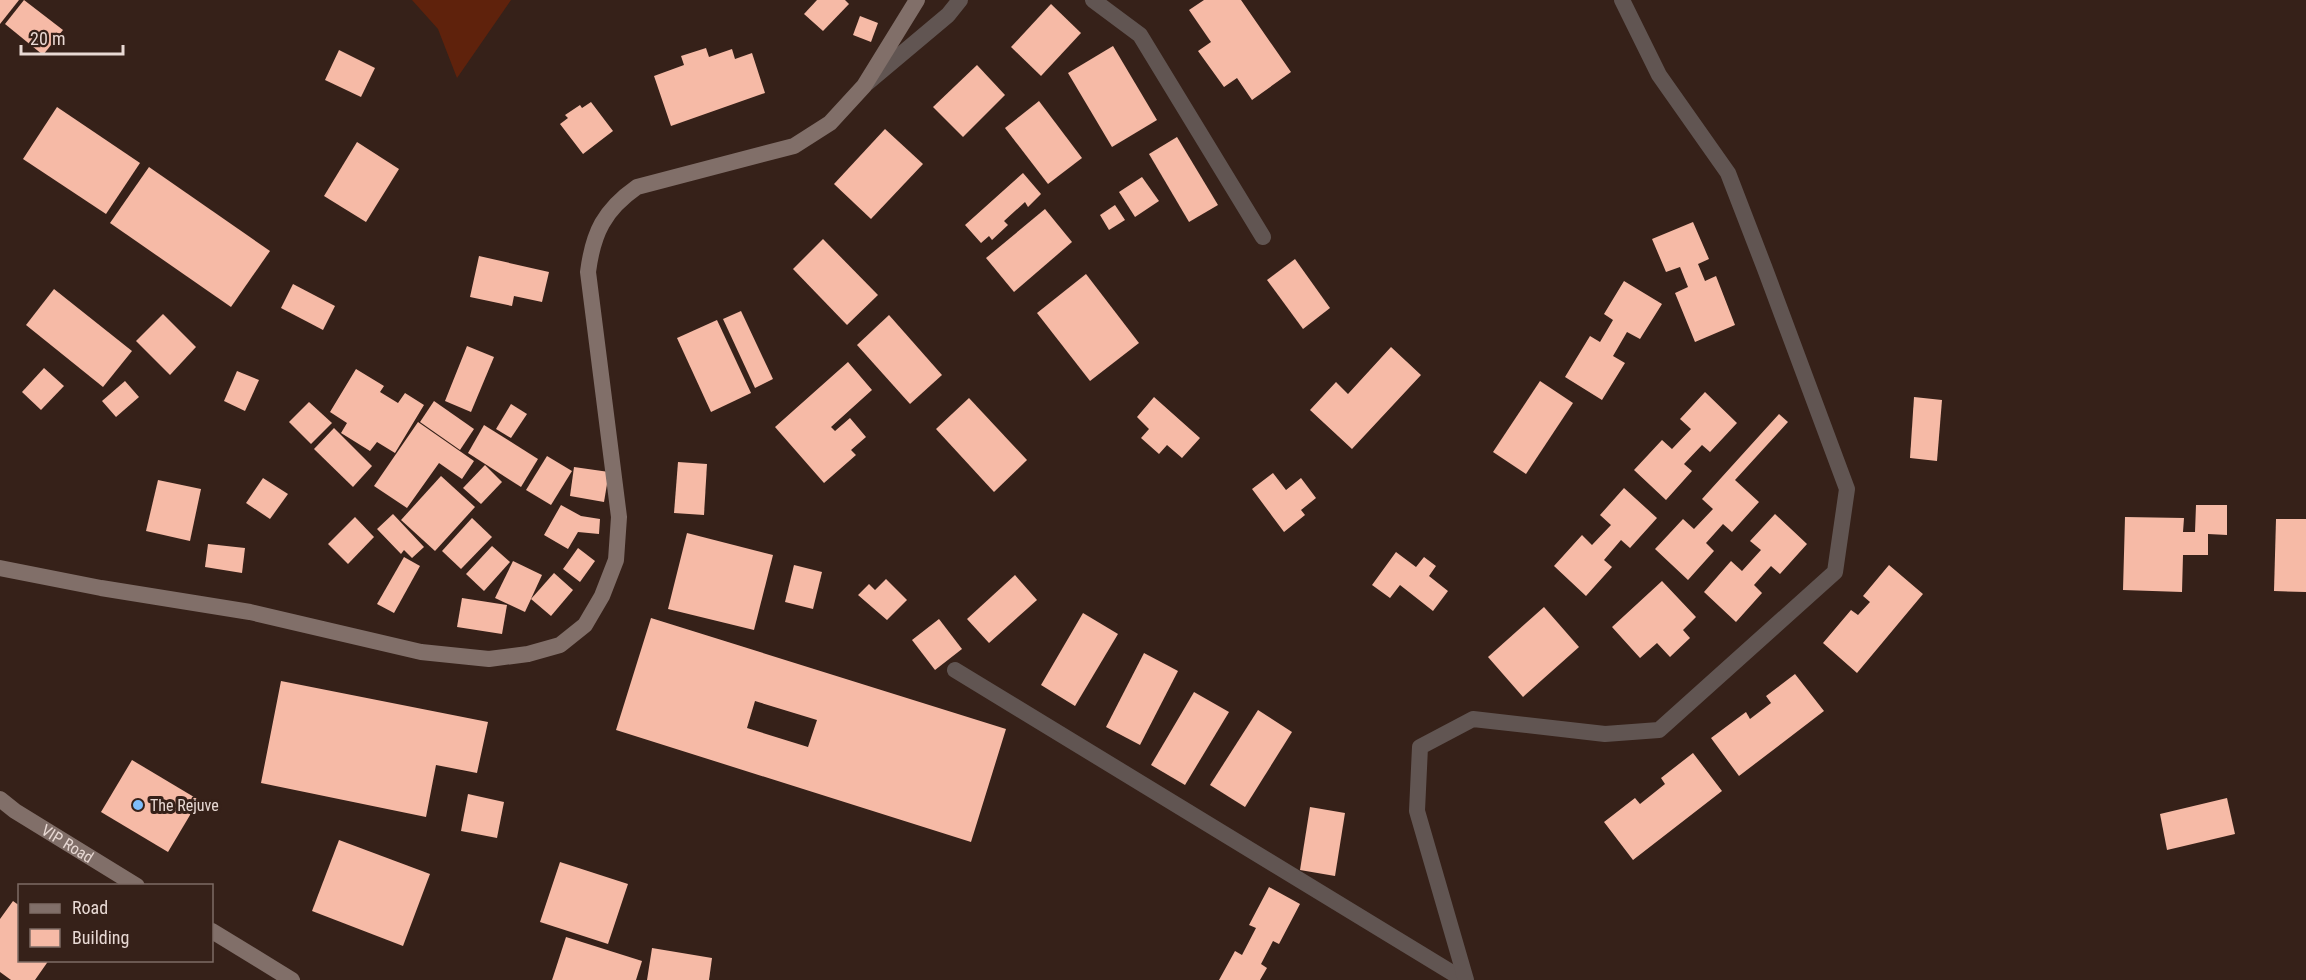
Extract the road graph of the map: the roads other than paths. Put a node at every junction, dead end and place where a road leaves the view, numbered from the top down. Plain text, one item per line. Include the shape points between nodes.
1 (917, 0) edge
2 (960, 0) edge
3 (1093, 0) edge
4 (1622, 0) edge
5 (864, 86) junction
6 (1263, 237) dead end
7 (0, 568) edge
8 (955, 670) dead end
9 (0, 799) edge
10 (135, 884) edge
11 (213, 932) edge
12 (292, 980) edge
13 (1465, 980) edge

1 - 5 main road
2 - 5 street via 948,15
3 - 6 street via 1140,34
4 - 13 street via 1659,75 1728,173 1766,270 1847,489 1835,572 1659,730 1605,734 1473,719 1420,747 1417,811
5 - 7 main road via 830,123 795,146 637,187 618,200 604,218 591,250 588,272 618,507 616,560 585,625 560,645 528,654 489,658 421,652 250,612
8 - 13 street
9 - 10 main road, VIP Road
11 - 12 main road

